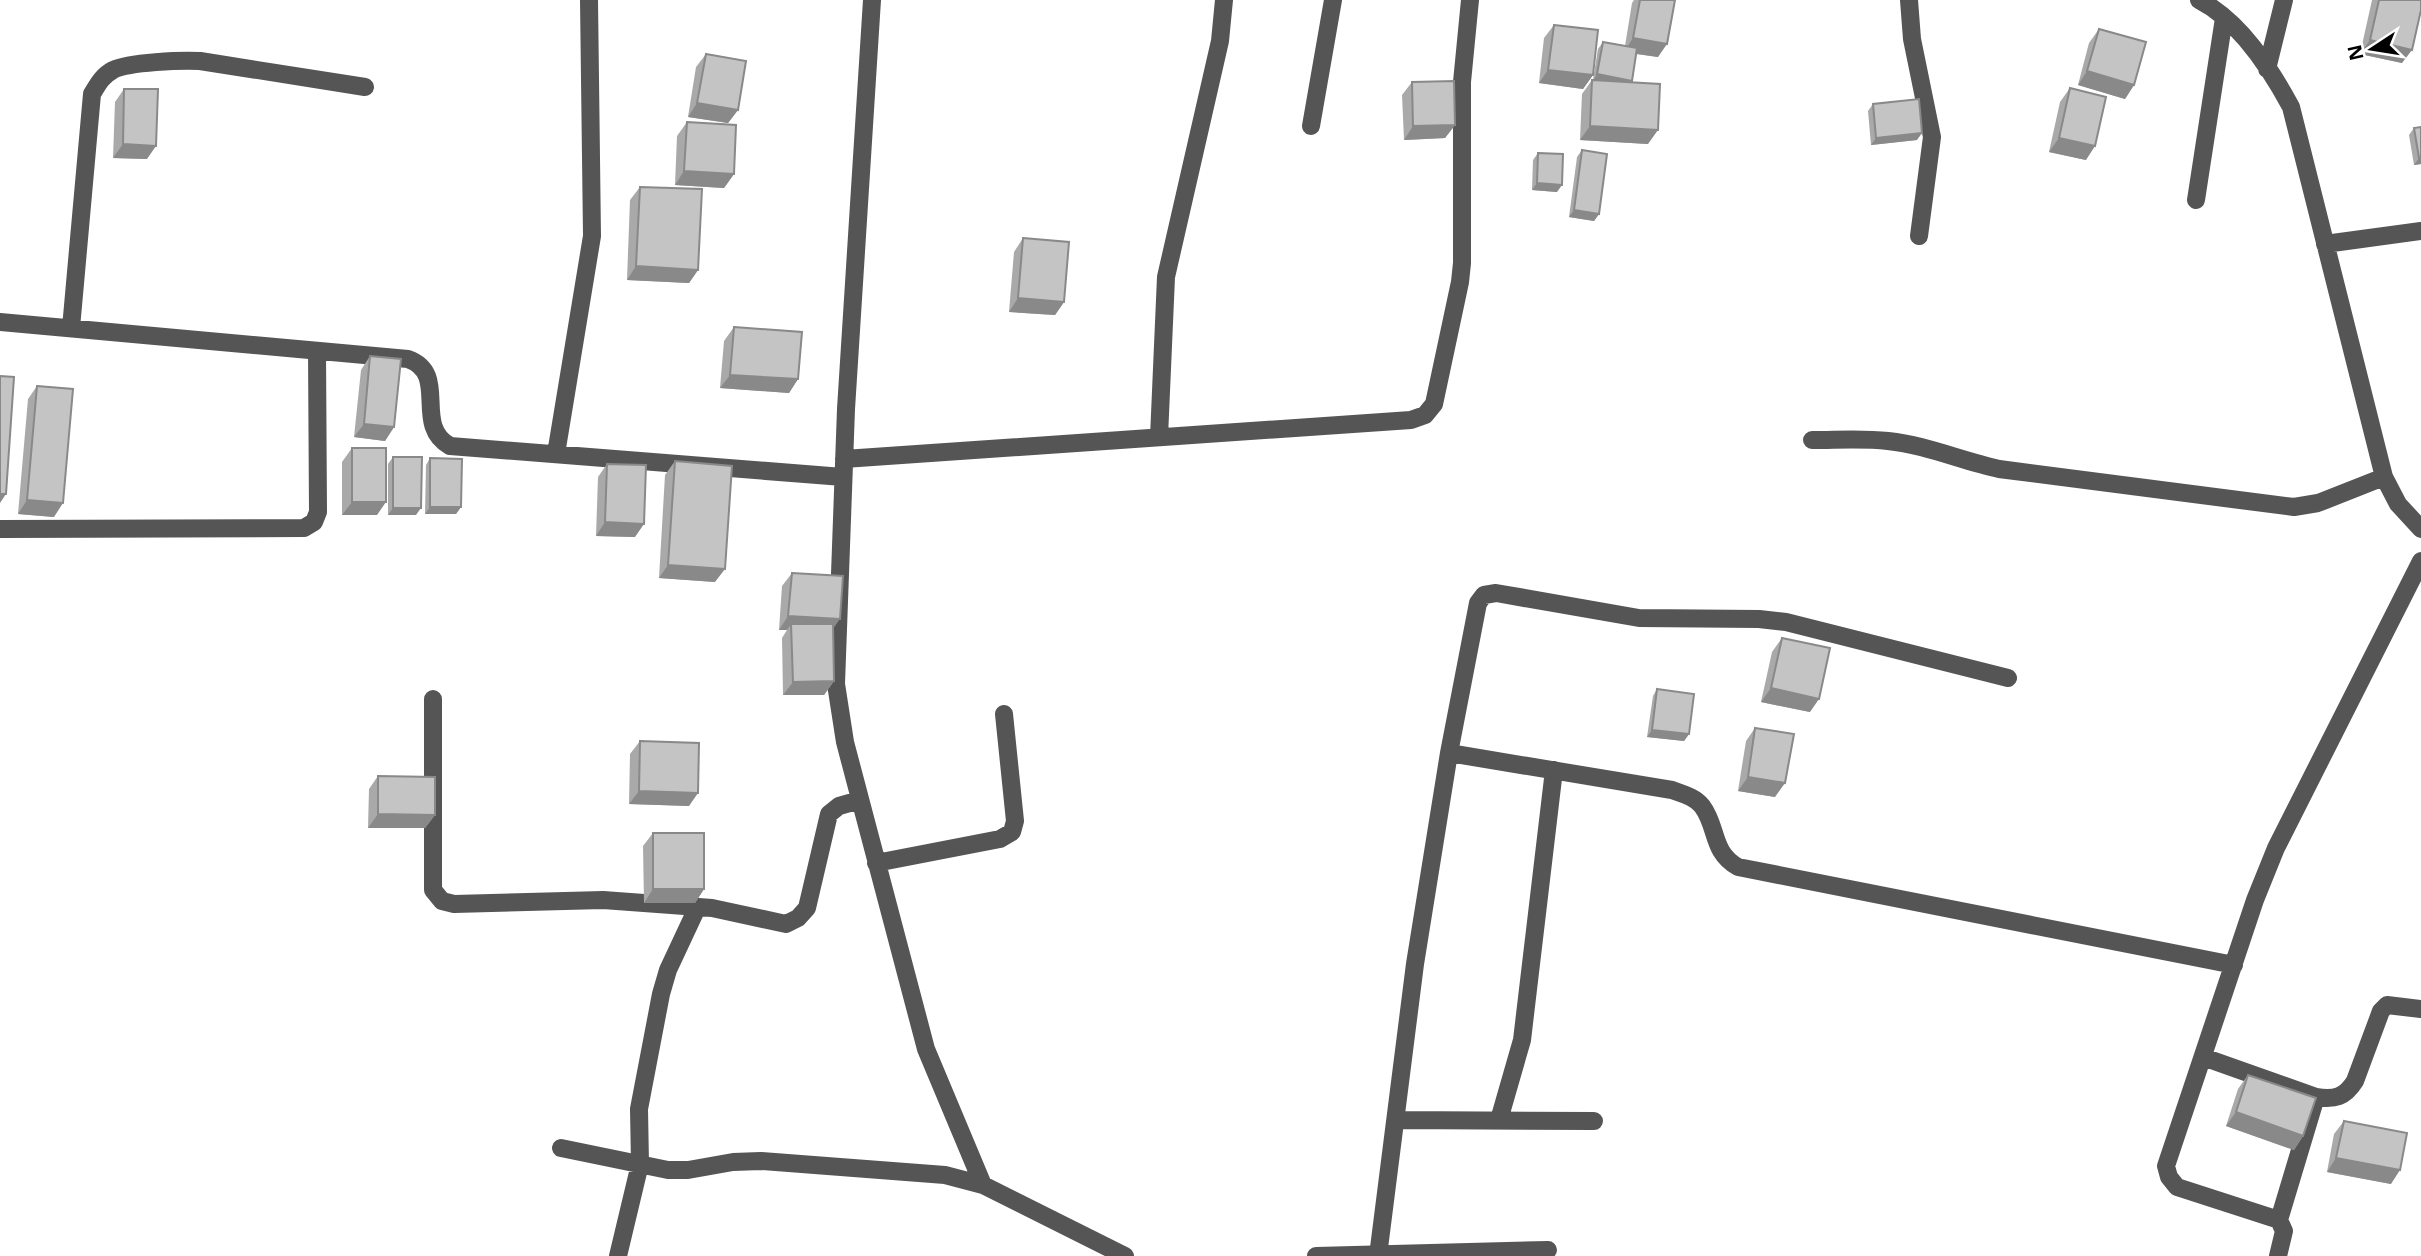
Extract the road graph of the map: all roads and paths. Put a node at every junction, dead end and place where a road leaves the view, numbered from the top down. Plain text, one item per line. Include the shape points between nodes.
1 (589, 0) edge
2 (872, 0) edge
3 (1224, 0) edge
4 (1333, 0) edge
5 (1470, 0) edge
6 (1909, 0) edge
7 (2199, 0) edge
8 (2284, 0) edge
9 (2224, 18) junction
10 (2267, 69) junction
11 (365, 87) dead end
12 (1311, 126) dead end
13 (2196, 200) dead end
14 (2421, 231) edge
15 (1919, 236) dead end
16 (2325, 244) junction
17 (0, 322) edge
18 (71, 328) junction
19 (317, 351) junction
20 (1158, 437) junction
21 (1812, 440) dead end
22 (556, 454) junction
23 (844, 468) junction
24 (2384, 477) junction
25 (0, 529) edge
26 (2421, 529) edge
27 (2421, 561) edge
28 (2008, 678) dead end
29 (433, 699) dead end
30 (1004, 714) dead end
31 (1449, 753) junction
32 (1554, 771) junction
33 (860, 800) junction
34 (876, 863) junction
35 (697, 908) junction
36 (2234, 965) junction
37 (2421, 1009) edge
38 (2203, 1057) junction
39 (2316, 1097) junction
40 (1396, 1119) junction
41 (1499, 1120) junction
42 (1594, 1121) dead end
43 (561, 1148) dead end
44 (640, 1164) junction
45 (983, 1185) junction
46 (2279, 1220) junction
47 (1548, 1250) dead end
48 (1378, 1255) edge
49 (618, 1256) edge
50 (1125, 1256) edge
51 (1316, 1256) edge
52 (2278, 1256) edge

1 - 22 street via 592,236
2 - 23 street
3 - 20 street via 1220,41 1166,277
4 - 12 street
5 - 20 street via 1462,82 1462,263 1434,404 1425,415 1411,420
6 - 15 street via 1932,137
7 - 9 street
8 - 10 street
9 - 10 street
9 - 13 street
10 - 16 street via 2291,107
11 - 18 street via 176,60 115,68 100,79 92,94
14 - 16 street
16 - 24 street
17 - 18 street
18 - 19 street
19 - 22 street via 418,363 428,374 432,428 438,440 450,446
19 - 25 street via 318,512 314,523 304,528
20 - 23 street
21 - 24 street via 1888,441 1999,470 2294,507 2318,503
22 - 23 street
23 - 33 street via 836,684
24 - 26 street via 2398,503
27 - 36 street via 2276,848
28 - 31 street via 1786,622 1639,618 1496,593 1484,595 1478,603
29 - 35 street via 433,890 442,901 603,900
30 - 34 street via 1015,821 1012,832 1000,839
31 - 32 street
31 - 40 street
32 - 36 street via 1690,796 1702,806 1727,861 1738,867
32 - 41 street via 1522,1040
33 - 34 street
33 - 35 street via 829,814 807,908 798,918 786,924
34 - 45 street via 926,1049
35 - 44 street via 661,994 639,1109
36 - 38 street
37 - 39 street via 2387,1005 2349,1091 2334,1100
38 - 39 street
38 - 46 street via 2166,1166 2169,1177 2177,1186
39 - 46 street
40 - 41 street
40 - 48 street
41 - 42 street
43 - 44 street
44 - 45 street via 688,1170 761,1160 945,1175
44 - 49 street
45 - 50 street
46 - 52 street via 2284,1231
47 - 48 street
48 - 51 street

